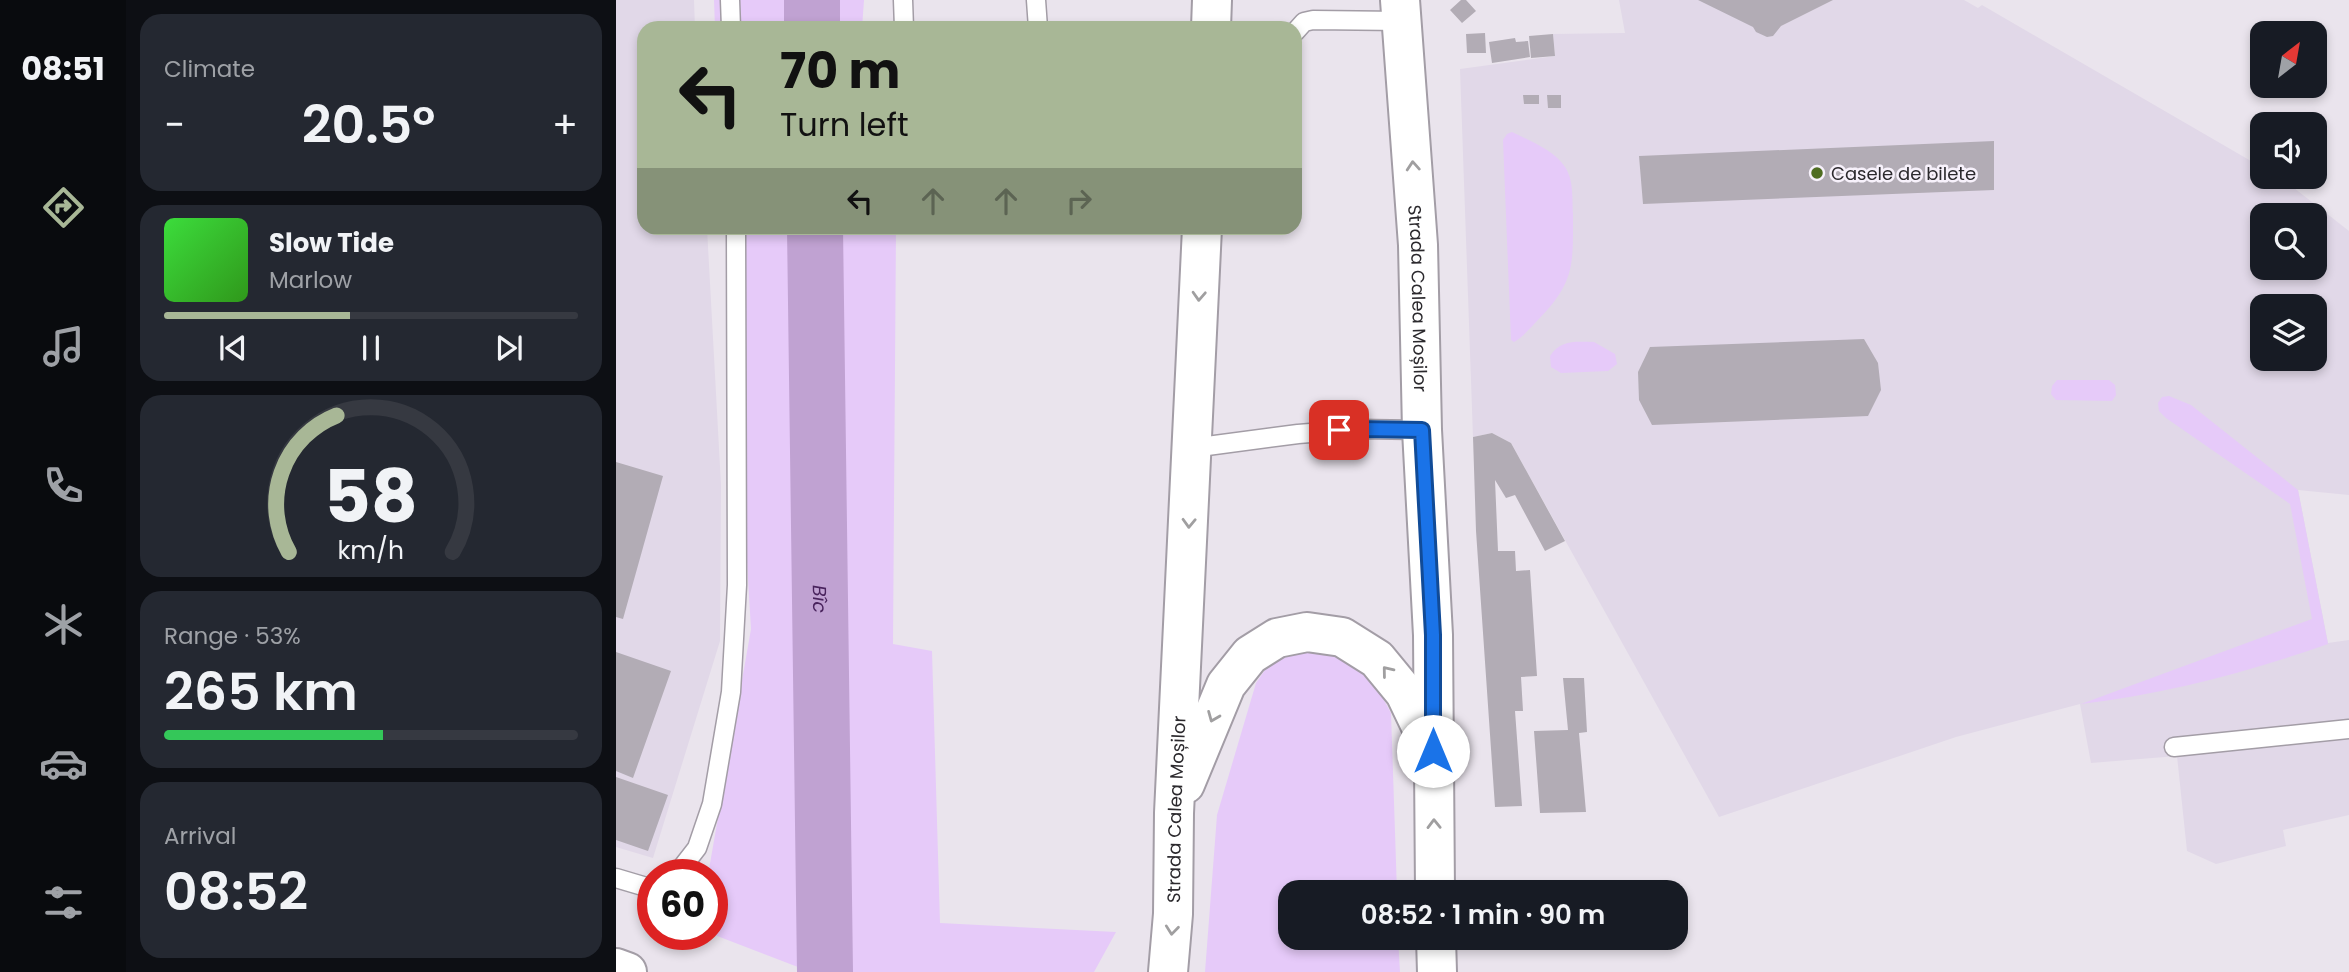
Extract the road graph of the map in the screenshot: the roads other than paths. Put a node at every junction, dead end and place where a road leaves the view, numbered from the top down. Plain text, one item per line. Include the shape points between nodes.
1 (730, 0) edge
2 (903, 0) edge
3 (1036, 0) edge
4 (1212, 0) edge
5 (1401, 10) edge
6 (731, 21) edge
7 (904, 21) edge
8 (1038, 21) edge
9 (1211, 21) edge
10 (1302, 24) edge
11 (736, 235) edge
12 (1202, 235) edge
13 (1422, 430) junction
14 (1192, 448) junction
15 (2349, 729) edge
16 (2174, 747) dead end
17 (1433, 751) junction
18 (1174, 813) junction
19 (688, 859) edge
20 (616, 878) edge
21 (1435, 880) edge
22 (637, 884) edge
23 (1436, 950) edge
24 (616, 968) edge
25 (627, 972) edge
26 (1168, 972) edge
27 (1437, 972) edge

1 - 6 lane
2 - 7 lane
3 - 8 lane
4 - 9 main road
5 - 10 lane
13 -> 5 main road, Strada Calea Moșilor via 1418,244
11 - 19 lane via 737,586 731,692 712,804 697,848
12 -> 14 main road, Strada Calea Moșilor
13 - 14 lane via 1360,429
13 - 17 main road, Strada Calea Moșilor via 1433,635
14 -> 18 main road, Strada Calea Moșilor
15 - 16 lane
17 -> 18 main road via 1405,693 1377,659 1342,637 1307,632 1277,638 1250,655 1226,685
21 -> 17 main road, Strada Calea Moșilor
18 -> 26 main road, Strada Calea Moșilor via 1174,914
20 - 22 lane
23 - 27 main road
24 - 25 main road

